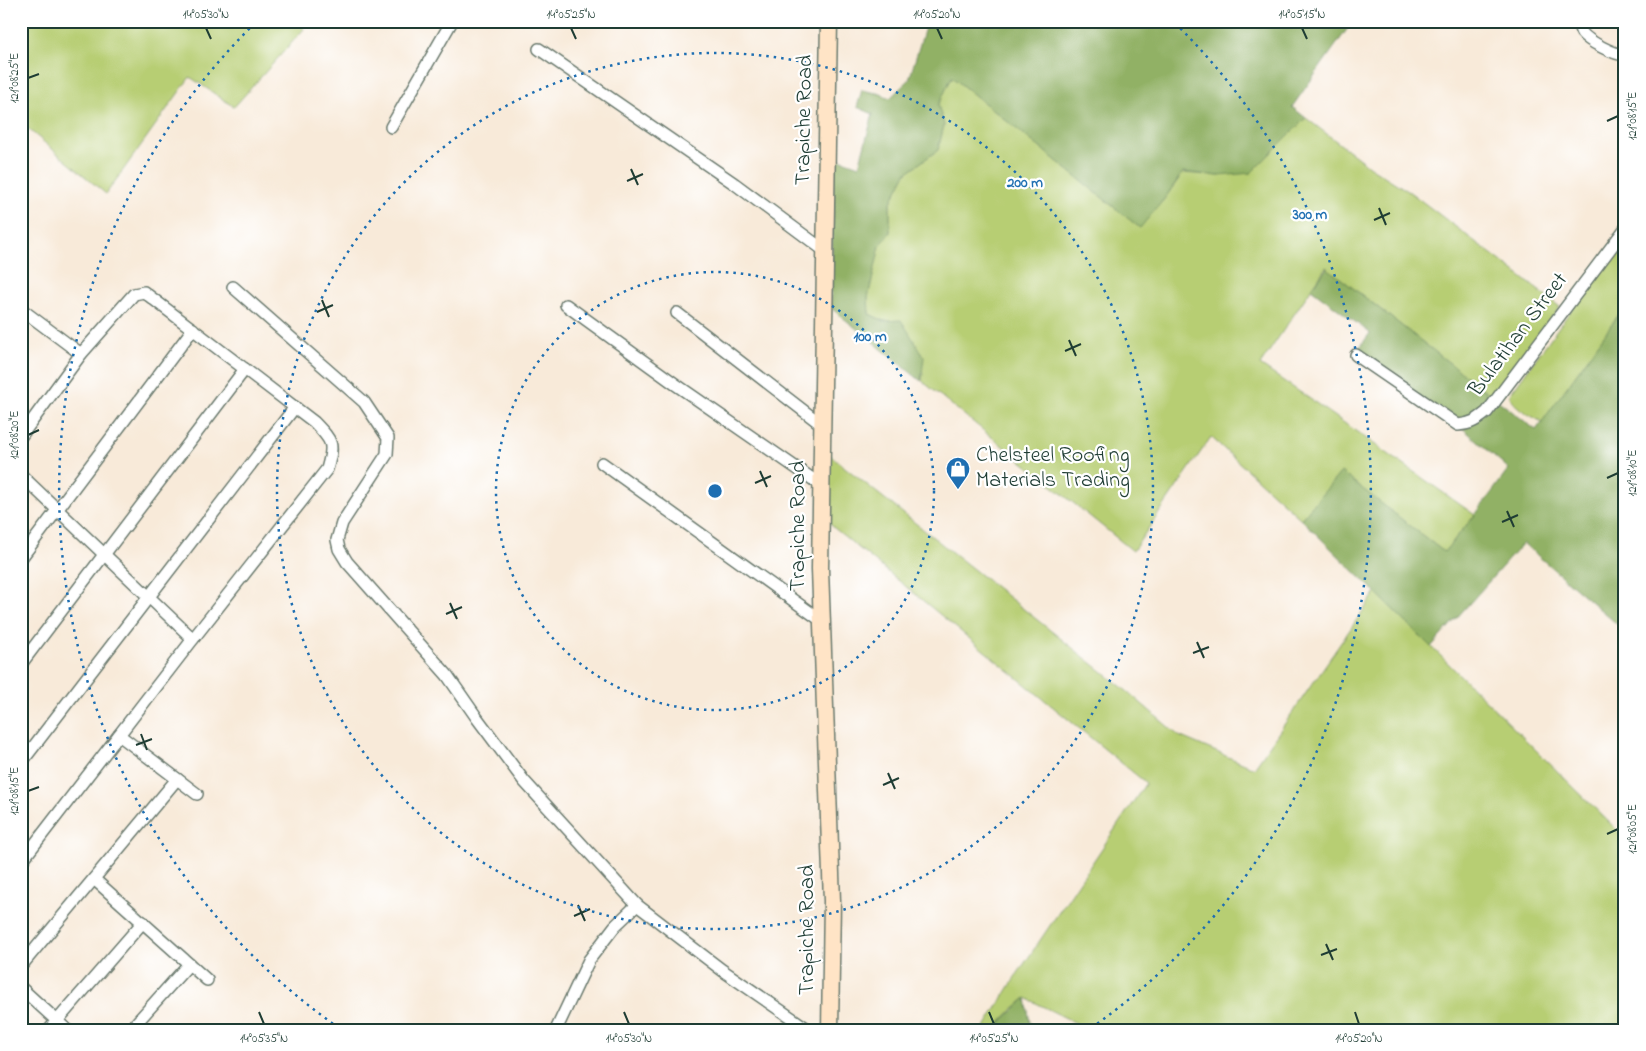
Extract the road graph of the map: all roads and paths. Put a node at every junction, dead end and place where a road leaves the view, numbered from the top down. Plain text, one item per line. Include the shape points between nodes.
1 (452, 21) edge
2 (829, 21) edge
3 (1578, 21) edge
4 (538, 49) dead end
5 (1625, 55) edge
6 (391, 128) dead end
7 (1624, 233) edge
8 (825, 251) junction
9 (233, 287) dead end
10 (566, 305) dead end
11 (677, 313) dead end
12 (23, 314) edge
13 (193, 329) junction
14 (81, 354) junction
15 (1356, 355) dead end
16 (245, 369) junction
17 (294, 407) junction
18 (822, 425) junction
19 (21, 436) edge
20 (602, 463) dead end
21 (21, 475) edge
22 (821, 485) junction
23 (58, 509) junction
24 (104, 554) junction
25 (21, 558) edge
26 (149, 597) junction
27 (822, 621) junction
28 (193, 639) junction
29 (21, 664) edge
30 (119, 735) junction
31 (21, 763) edge
32 (177, 779) junction
33 (197, 794) dead end
34 (21, 862) edge
35 (94, 879) junction
36 (637, 905) junction
37 (143, 922) junction
38 (189, 964) junction
39 (21, 966) edge
40 (207, 980) dead end
41 (21, 988) edge
42 (56, 1020) junction
43 (49, 1030) edge
44 (67, 1030) edge
45 (130, 1030) edge
46 (556, 1030) edge
47 (809, 1030) edge
48 (830, 1030) edge

1 - 6 street
2 - 8 street, Trapiche Road
3 - 5 street via 1582,33 1614,53
4 - 8 street via 735,184
7 - 15 street, Bulatihan Street via 1487,412 1474,422 1458,425
8 - 18 street, Trapiche Road
9 - 36 street via 364,402 388,438 387,454 342,523 337,540 347,562 447,675 524,781
10 - 22 street
11 - 18 street
12 - 14 street
13 - 14 street via 144,292 139,292
13 - 16 street
13 - 23 street
14 - 19 street
16 - 17 street
16 - 24 street
17 - 26 street
17 - 28 street via 327,436 333,450 327,470
18 - 22 street, Trapiche Road
20 - 27 street
21 - 23 street
22 - 27 street, Trapiche Road
23 - 24 street
23 - 25 street
24 - 26 street
24 - 29 street
26 - 28 street
26 - 31 street
27 - 48 street, Trapiche Road via 832,901
28 - 30 street
30 - 32 street
30 - 34 street
32 - 33 street
32 - 35 street
35 - 37 street
35 - 39 street
36 - 46 street via 615,926 589,960
36 - 47 street via 722,970
37 - 38 street
37 - 42 street
38 - 40 street
38 - 45 street
41 - 42 street
42 - 43 street
42 - 44 street

